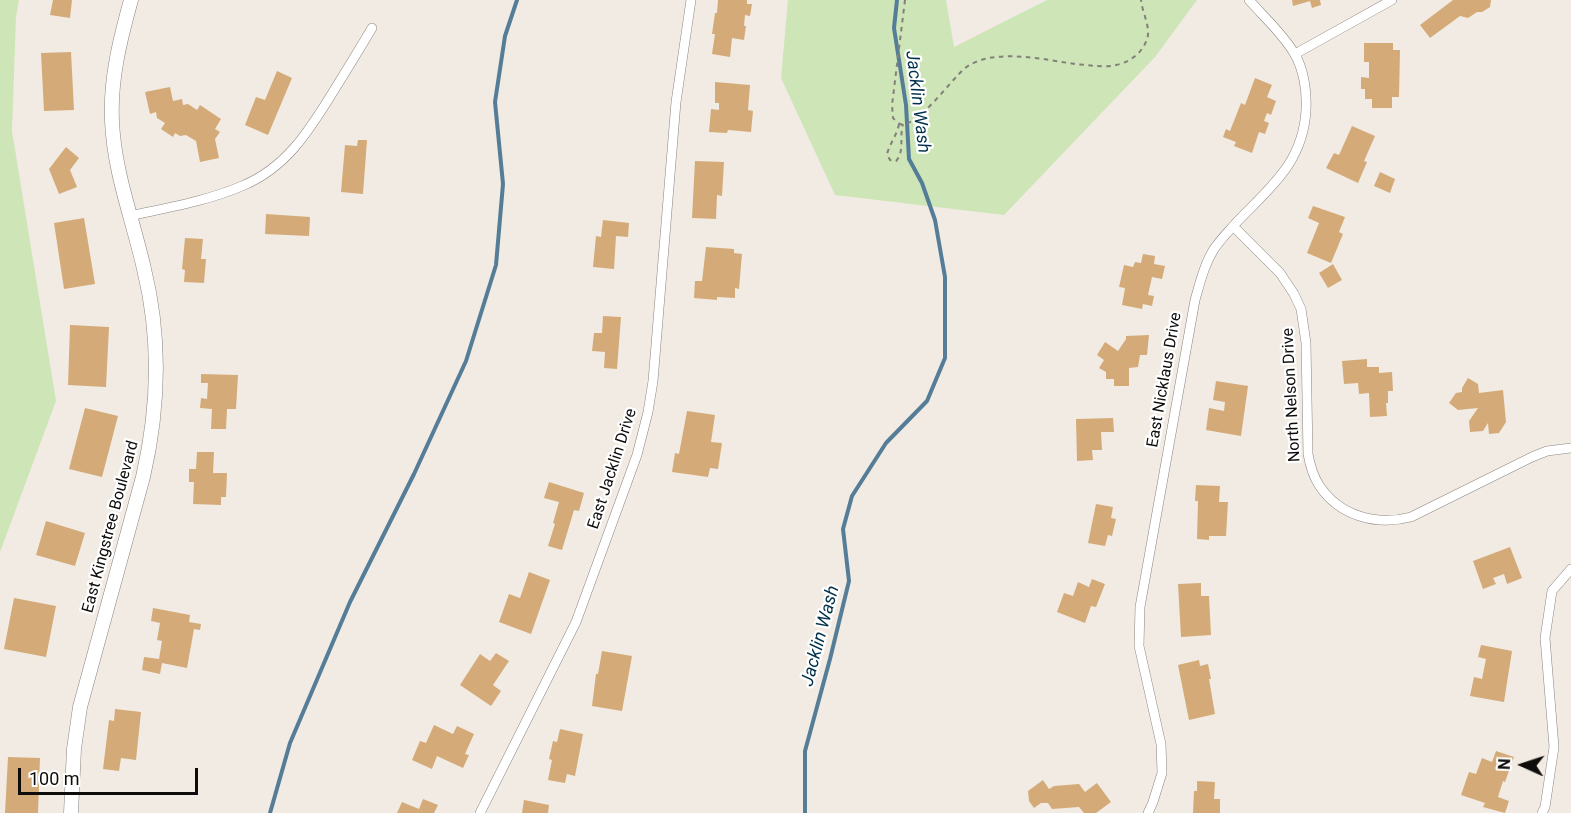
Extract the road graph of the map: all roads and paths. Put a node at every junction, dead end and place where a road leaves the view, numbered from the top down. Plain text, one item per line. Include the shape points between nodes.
1 (131, 0) edge
2 (691, 0) edge
3 (905, 0) edge
4 (1141, 0) edge
5 (1249, 0) edge
6 (1392, 0) edge
7 (372, 28) dead end
8 (1295, 54) junction
9 (901, 124) junction
10 (130, 216) junction
11 (1233, 226) junction
12 (1571, 448) edge
13 (1571, 569) edge
14 (71, 813) edge
15 (480, 813) edge
16 (1148, 813) edge
17 (1542, 813) edge

1 - 10 street, East Kingstree Boulevard via 115,62 111,113 117,165
2 - 15 street, East Jacklin Drive via 676,102 653,381 637,455 576,622
3 - 9 path via 892,105 893,118
4 - 9 path via 1148,33 1146,43 1130,60 1097,66 1003,57 975,62 926,111
5 - 8 street, East Nicklaus Drive
6 - 8 street
7 - 10 street via 311,128 274,167 242,186
8 - 11 street, East Nicklaus Drive via 1306,89 1300,144 1275,183
9 - 9 path via 887,154 890,160 901,156
10 - 14 street, East Kingstree Boulevard via 154,328 154,412 143,477 80,707
11 - 12 street, North Nelson Drive via 1280,273 1301,309 1306,343 1308,454 1318,484 1342,509 1362,518 1401,520 1532,457
11 - 16 street, East Nicklaus Drive via 1208,261 1195,300 1140,607 1139,646 1161,744 1162,773
13 - 17 street via 1552,591 1545,638 1554,747

